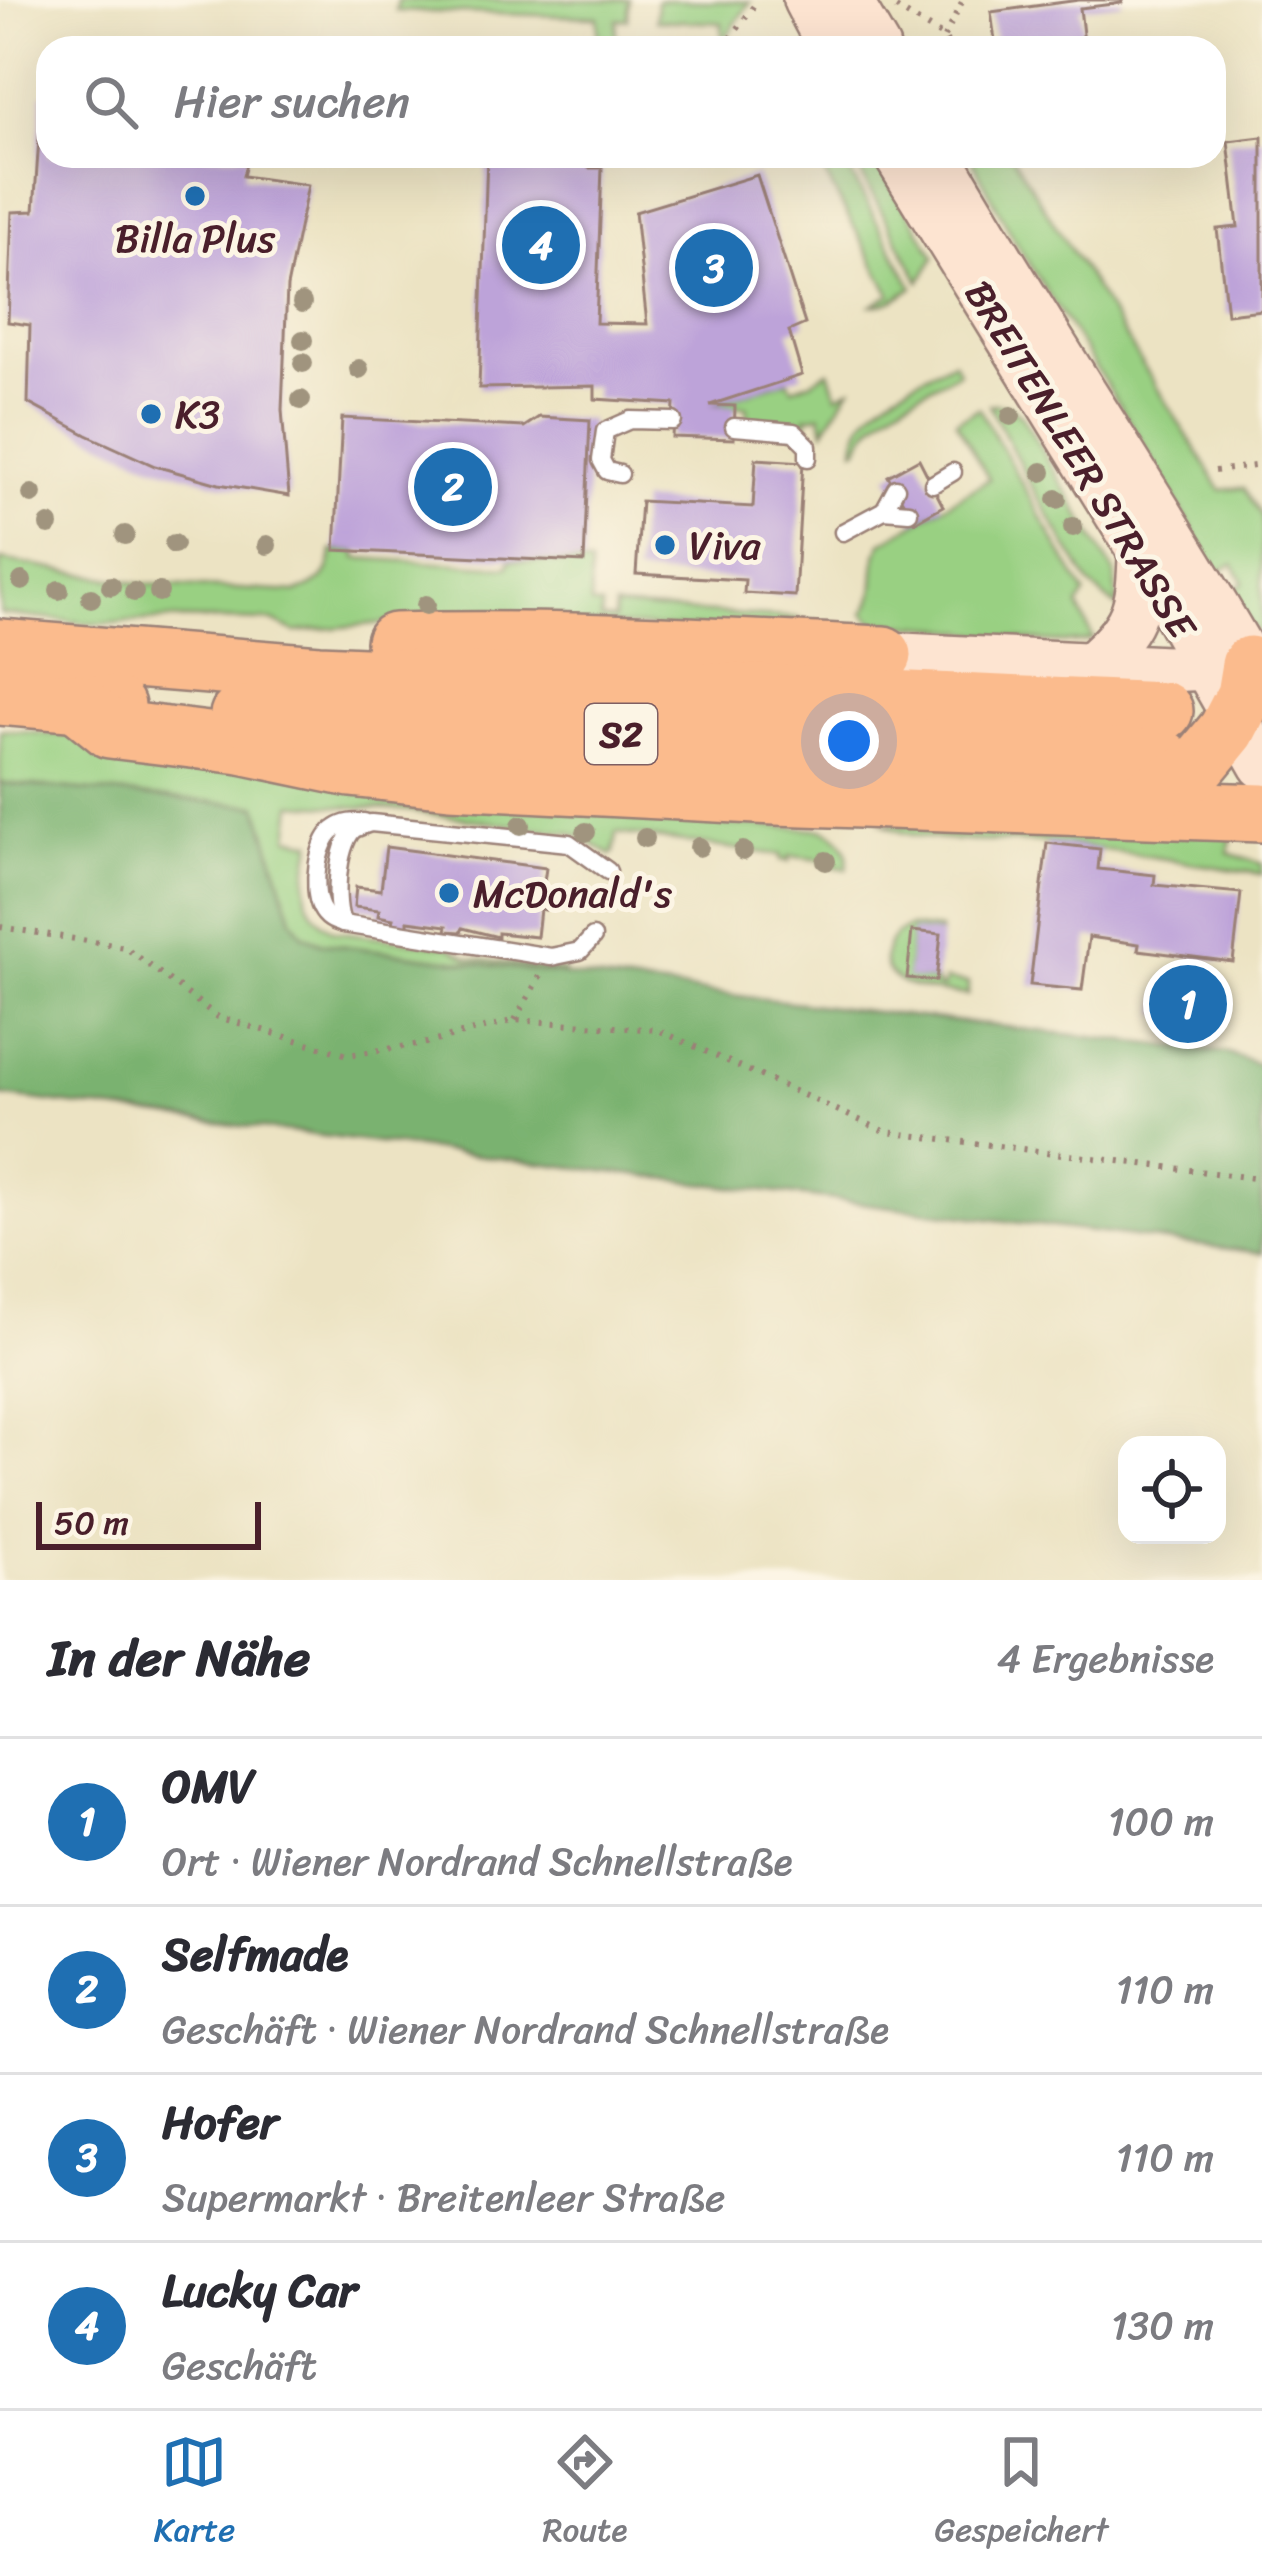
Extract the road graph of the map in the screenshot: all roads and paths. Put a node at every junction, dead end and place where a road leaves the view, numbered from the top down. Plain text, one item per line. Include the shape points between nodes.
1 (758, 0) edge
2 (806, 0) edge
3 (963, 0) edge
4 (872, 3) edge
5 (732, 36) edge
6 (825, 36) edge
7 (870, 36) edge
8 (942, 36) edge
9 (945, 36) edge
10 (904, 168) edge
11 (946, 168) edge
12 (673, 421) dead end
13 (734, 428) dead end
14 (808, 458) dead end
15 (1262, 465) edge
16 (1215, 471) dead end
17 (953, 472) dead end
18 (620, 474) dead end
19 (933, 484) dead end
20 (896, 488) dead end
21 (884, 510) junction
22 (909, 512) dead end
23 (842, 532) dead end
24 (1141, 552) junction
25 (0, 648) edge
26 (883, 655) joint
27 (196, 666) junction
28 (1090, 666) junction
29 (1238, 683) edge
30 (0, 696) edge
31 (80, 704) junction
32 (1262, 764) edge
33 (1126, 808) junction
34 (1262, 813) edge
35 (608, 871) dead end
36 (546, 904) dead end
37 (594, 912) dead end
38 (0, 927) edge
39 (593, 937) dead end
40 (551, 957) junction
41 (515, 1020) junction
42 (1262, 1179) edge

1 - 5 path
2 - 6 main road
3 - 9 path
4 - 7 main road via 855,11
4 - 8 path
10 - 24 main road, BREITENLEER STRASSE
11 - 29 main road, BREITENLEER STRASSE via 1112,437
12 - 18 lane via 630,420 605,430 602,460
13 - 14 lane via 794,432
15 - 16 path
17 - 19 lane
20 - 21 lane
21 - 22 lane
21 - 23 lane
24 - 28 main road via 1138,606
24 - 29 main road, BREITENLEER STRASSE
25 - 27 highway, S2
26 - 27 highway via 458,640 258,646
26 - 28 main road
27 - 31 highway, S2 via 1164,735 285,718
28 - 29 main road
29 - 32 main road, BREITENLEER STRASSE
29 - 33 highway via 1227,730 1193,771
30 - 31 highway, S2
31 - 33 highway via 110,729 450,778
33 - 34 highway
35 - 40 lane via 569,843 371,823 354,829 343,848 337,899 343,924
36 - 37 path
38 - 41 path via 125,947 218,1017 348,1055
39 - 40 lane via 580,951
40 - 41 path
41 - 42 path via 658,1030 886,1132

